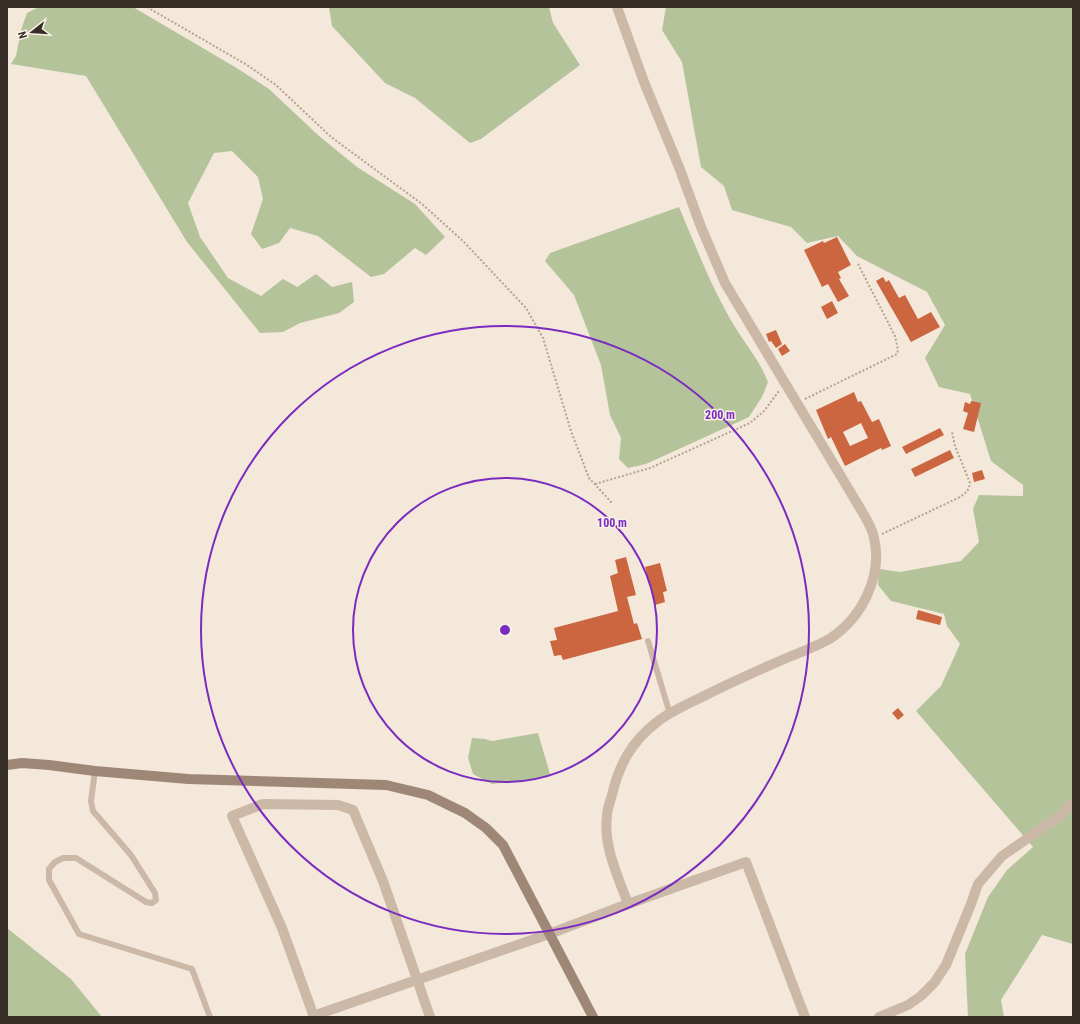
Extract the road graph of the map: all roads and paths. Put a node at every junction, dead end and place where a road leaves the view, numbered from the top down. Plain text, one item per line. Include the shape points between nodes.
1 (147, 7) edge
2 (617, 7) edge
3 (858, 264) dead end
4 (785, 383) junction
5 (797, 403) junction
6 (952, 432) dead end
7 (595, 484) junction
8 (612, 503) dead end
9 (874, 538) junction
10 (648, 641) dead end
11 (670, 714) junction
12 (7, 765) edge
13 (95, 771) junction
14 (1073, 803) edge
15 (628, 904) junction
16 (549, 934) junction
17 (418, 980) junction
18 (210, 1017) edge
19 (313, 1017) edge
20 (430, 1017) edge
21 (593, 1017) edge
22 (805, 1017) edge
23 (879, 1017) edge

1 - 7 path via 247,65 276,85 331,137 422,204 462,241 526,308 544,338 571,431 589,478
2 - 4 street via 644,82 725,283
3 - 5 path via 895,336 898,344 897,354
4 - 5 street
4 - 7 path via 750,423 650,468
5 - 9 street via 869,523
6 - 9 path via 970,483 969,489 958,498
7 - 8 path
9 - 11 street via 876,557 873,576 866,598 846,626 830,638 732,682
10 - 11 lane
11 - 15 street via 651,727 628,752 616,777 607,816 611,856
12 - 13 street via 22,763
13 - 16 street via 188,779 386,785 428,795 464,813 486,828 504,846
13 - 18 lane via 91,801 93,811 131,855 155,893 156,900 152,903 146,902 76,858 63,858 55,862 49,869 49,880 79,934 192,969
14 - 23 street via 1057,818 1002,856 978,884 946,965 934,983 908,1005
15 - 16 street
15 - 22 street via 746,862
16 - 17 street
16 - 21 street
17 - 19 street
17 - 19 street via 383,881 353,810 338,805 263,804 232,816 282,928
17 - 20 street

